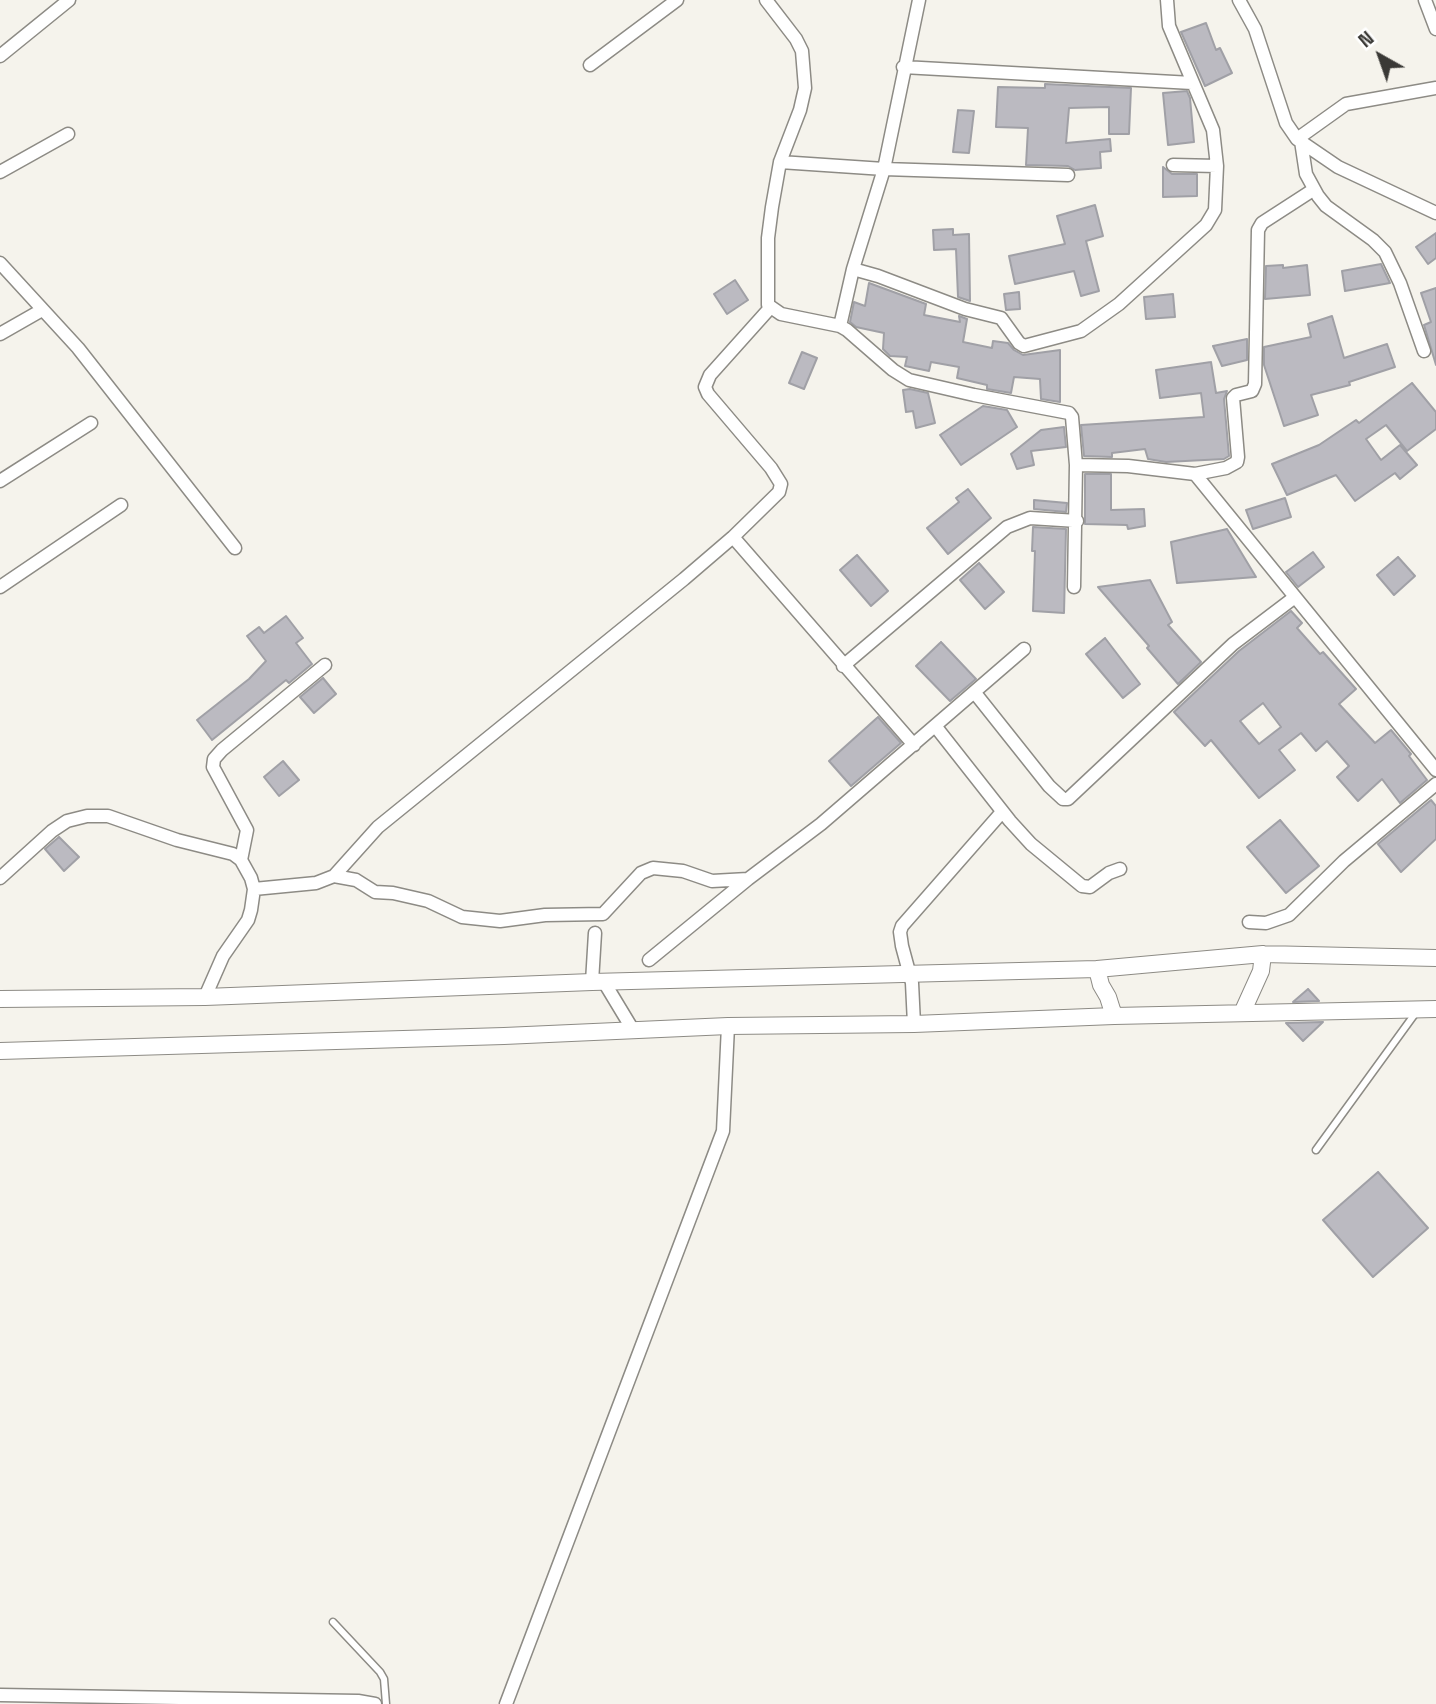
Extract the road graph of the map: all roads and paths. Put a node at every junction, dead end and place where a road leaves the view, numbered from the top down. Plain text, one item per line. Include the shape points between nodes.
1 (69, 0) edge
2 (677, 0) edge
3 (919, 0) edge
4 (1167, 0) edge
5 (1239, 0) edge
6 (1425, 0) edge
7 (771, 3) edge
8 (1436, 29) edge
9 (0, 56) edge
10 (590, 65) dead end
11 (903, 67) junction
12 (1192, 83) junction
13 (1436, 88) edge
14 (68, 134) dead end
15 (1299, 140) junction
16 (780, 162) junction
17 (1173, 165) dead end
18 (1217, 166) junction
19 (884, 169) junction
20 (0, 172) edge
21 (1068, 175) dead end
22 (1313, 190) junction
23 (1436, 214) edge
24 (0, 263) edge
25 (853, 269) junction
26 (770, 308) junction
27 (42, 310) junction
28 (840, 326) junction
29 (0, 334) edge
30 (1424, 351) dead end
31 (91, 424) dead end
32 (1076, 465) junction
33 (1195, 474) junction
34 (0, 481) edge
35 (121, 505) dead end
36 (1077, 521) junction
37 (733, 537) junction
38 (235, 548) dead end
39 (0, 587) edge
40 (1074, 587) dead end
41 (1295, 597) junction
42 (1024, 649) dead end
43 (326, 665) dead end
44 (842, 666) junction
45 (975, 693) junction
46 (936, 727) junction
47 (914, 745) junction
48 (1436, 770) edge
49 (1436, 784) edge
50 (1002, 812) junction
51 (241, 860) junction
52 (1120, 869) dead end
53 (334, 876) junction
54 (0, 878) edge
55 (748, 878) junction
56 (254, 889) junction
57 (603, 914) junction
58 (582, 915) junction
59 (1249, 922) dead end
60 (595, 933) junction
61 (1263, 954) junction
62 (1436, 958) edge
63 (649, 960) dead end
64 (1097, 969) junction
65 (911, 975) junction
66 (598, 982) junction
67 (205, 997) junction
68 (0, 999) edge
69 (1436, 1009) edge
70 (1418, 1010) junction
71 (1242, 1013) junction
72 (1114, 1016) junction
73 (914, 1024) junction
74 (728, 1026) junction
75 (633, 1030) junction
76 (0, 1051) edge
77 (1317, 1150) dead end
78 (333, 1622) dead end
79 (0, 1695) edge
80 (375, 1704) edge
81 (386, 1704) edge
82 (506, 1704) edge

1 - 9 street
2 - 10 street
3 - 11 street
4 - 12 street via 1169,26
5 - 15 street via 1255,29 1286,123
6 - 8 street
7 - 16 street via 802,51 805,77 800,110
11 - 12 street
11 - 19 street
12 - 18 street via 1213,130
13 - 15 street via 1346,104
14 - 20 street
15 - 22 street
15 - 23 street via 1338,167
16 - 19 street
16 - 26 street via 768,238
17 - 18 street
18 - 25 street via 1216,210 1211,219 1119,304 1081,331 1024,346 1001,318
19 - 21 street
19 - 25 street
22 - 30 street via 1326,206 1385,252
22 - 33 street via 1258,230 1255,388 1236,395 1232,404 1237,462
24 - 27 street
25 - 28 street
26 - 28 street
26 - 37 street via 705,385 781,484 779,492
27 - 29 street
27 - 38 street via 78,348
28 - 32 street via 909,380 1068,412
31 - 34 street
32 - 33 street
32 - 36 street
33 - 41 street
35 - 39 street
36 - 40 street
36 - 44 street via 1030,518 1007,527
37 - 44 street
37 - 53 street via 378,827
41 - 45 street via 1233,643 1068,799 1049,786
41 - 48 street
42 - 45 street
43 - 51 street via 214,759 213,766 247,830
44 - 47 street
45 - 46 street
46 - 47 street
46 - 50 street
47 - 55 street via 821,824
49 - 59 street via 1344,860 1289,915 1266,923
50 - 52 street via 1031,844 1084,887
50 - 65 street via 902,926 902,946
51 - 54 street via 226,851 108,816 87,816 52,831
51 - 56 street
53 - 56 street via 316,883
53 - 58 street via 356,880 376,892 428,901 462,917 500,921
55 - 57 street via 712,881 683,871 653,868 641,873
55 - 63 street
56 - 67 street via 247,920 223,956
57 - 58 street
57 - 60 street
58 - 60 street
60 - 66 street
61 - 62 street
61 - 64 street
61 - 71 street via 1261,971
64 - 65 street
64 - 72 street
65 - 66 street
65 - 73 street
66 - 67 street
66 - 75 street
67 - 68 street
69 - 70 street
70 - 71 street
70 - 77 lane
71 - 72 street
72 - 73 street
73 - 74 street
74 - 75 street
74 - 82 street via 723,1131
75 - 76 street
78 - 81 lane via 380,1672
79 - 80 street

